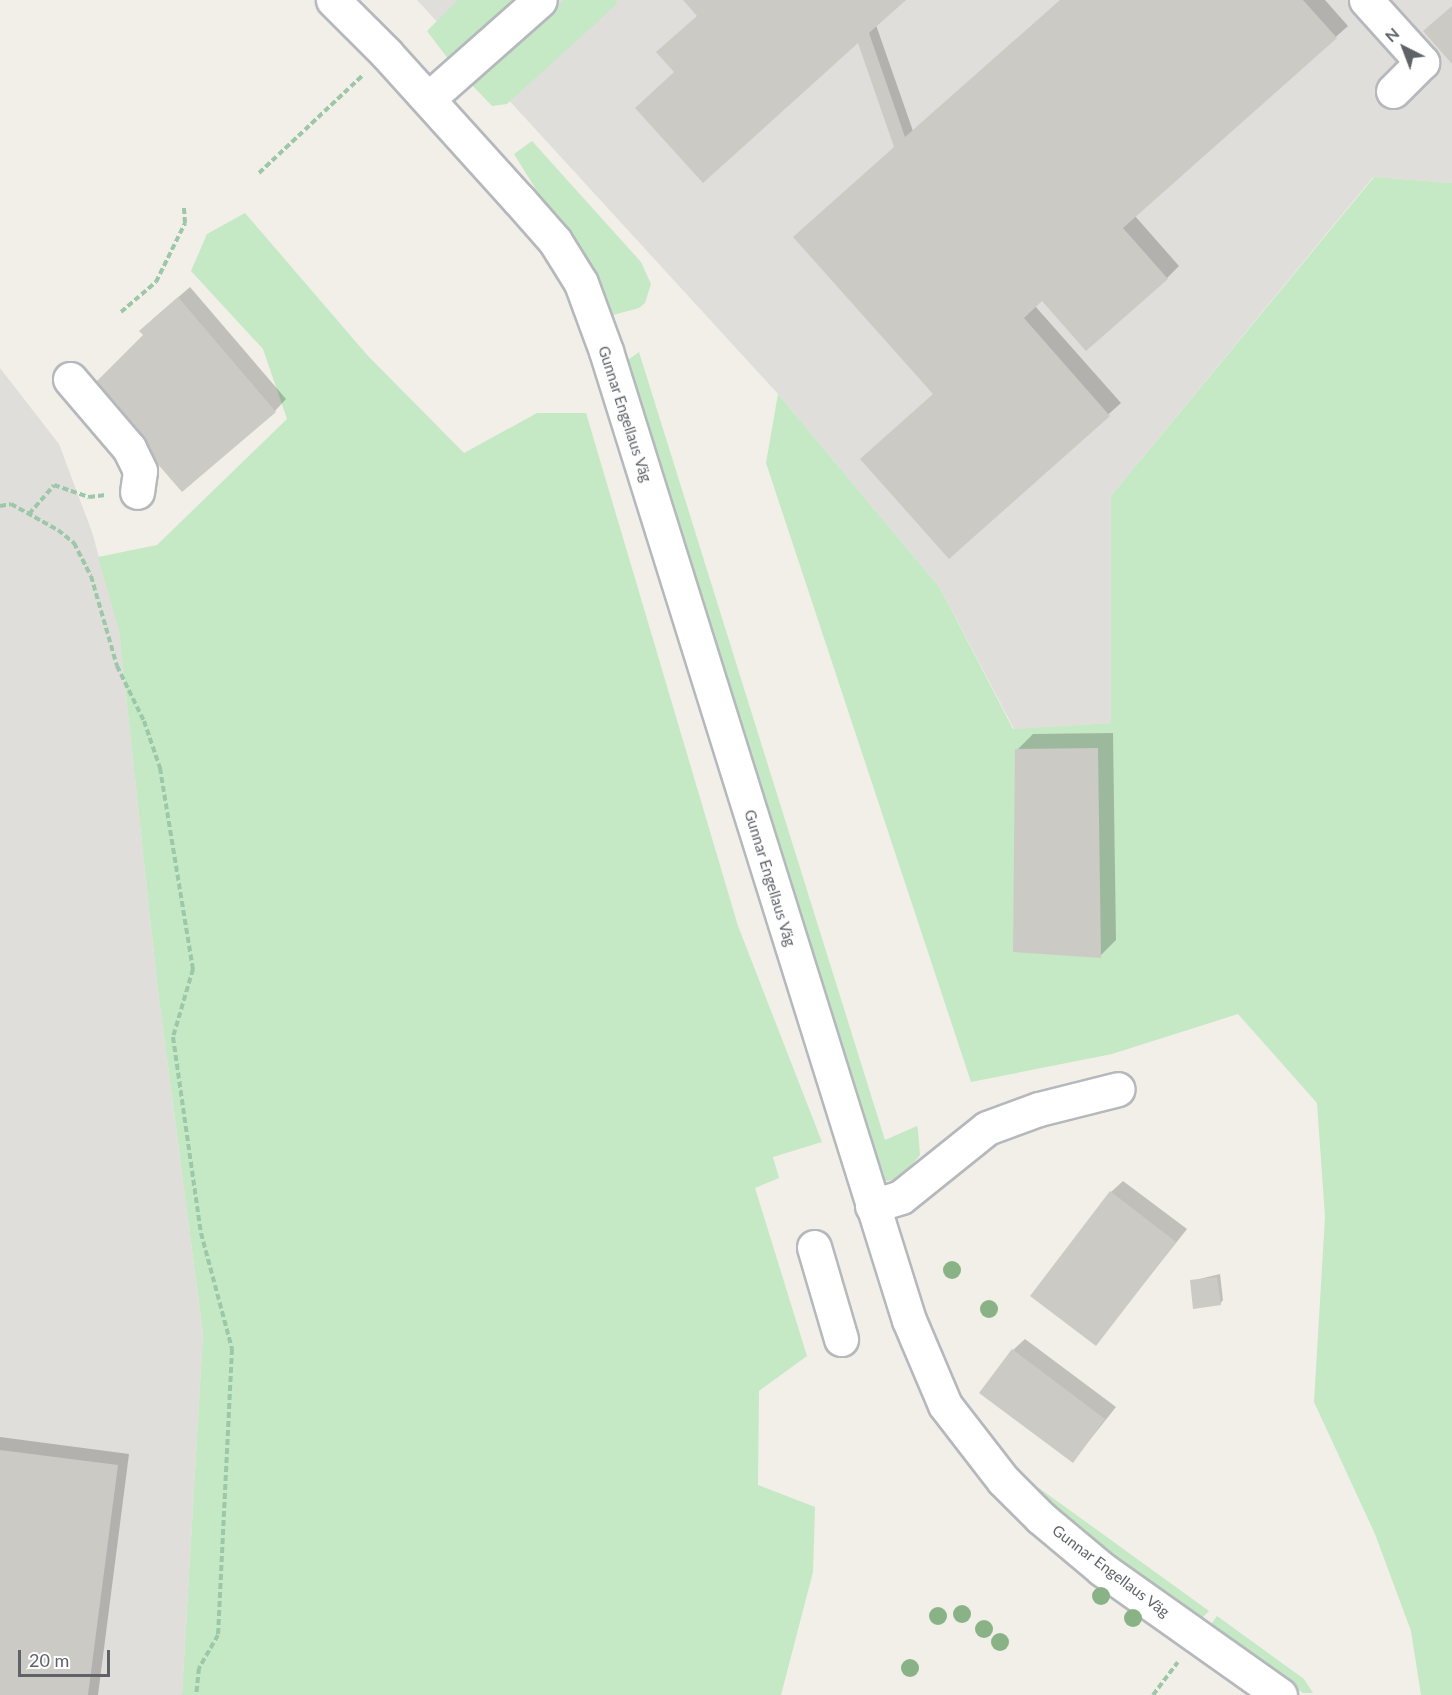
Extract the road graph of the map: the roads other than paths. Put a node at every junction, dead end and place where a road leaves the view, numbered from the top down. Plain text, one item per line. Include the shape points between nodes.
1 (333, 0) edge
2 (540, 0) edge
3 (1366, 0) edge
4 (1393, 91) dead end
5 (428, 99) junction
6 (70, 379) dead end
7 (137, 492) road end
8 (1119, 1089) dead end
9 (872, 1206) junction
10 (814, 1247) dead end
11 (841, 1339) dead end
12 (1280, 1695) edge

1 - 5 street, Gunnar Engellaus Väg
2 - 5 street
3 - 4 street via 1422,62
5 - 9 street, Gunnar Engellaus Väg via 555,241 581,283 606,351
6 - 7 street via 129,448 140,471
8 - 9 street via 1039,1109 987,1128 901,1197
9 - 12 street, Gunnar Engellaus Väg via 927,1369 964,1433 1003,1480 1102,1569
10 - 11 street

